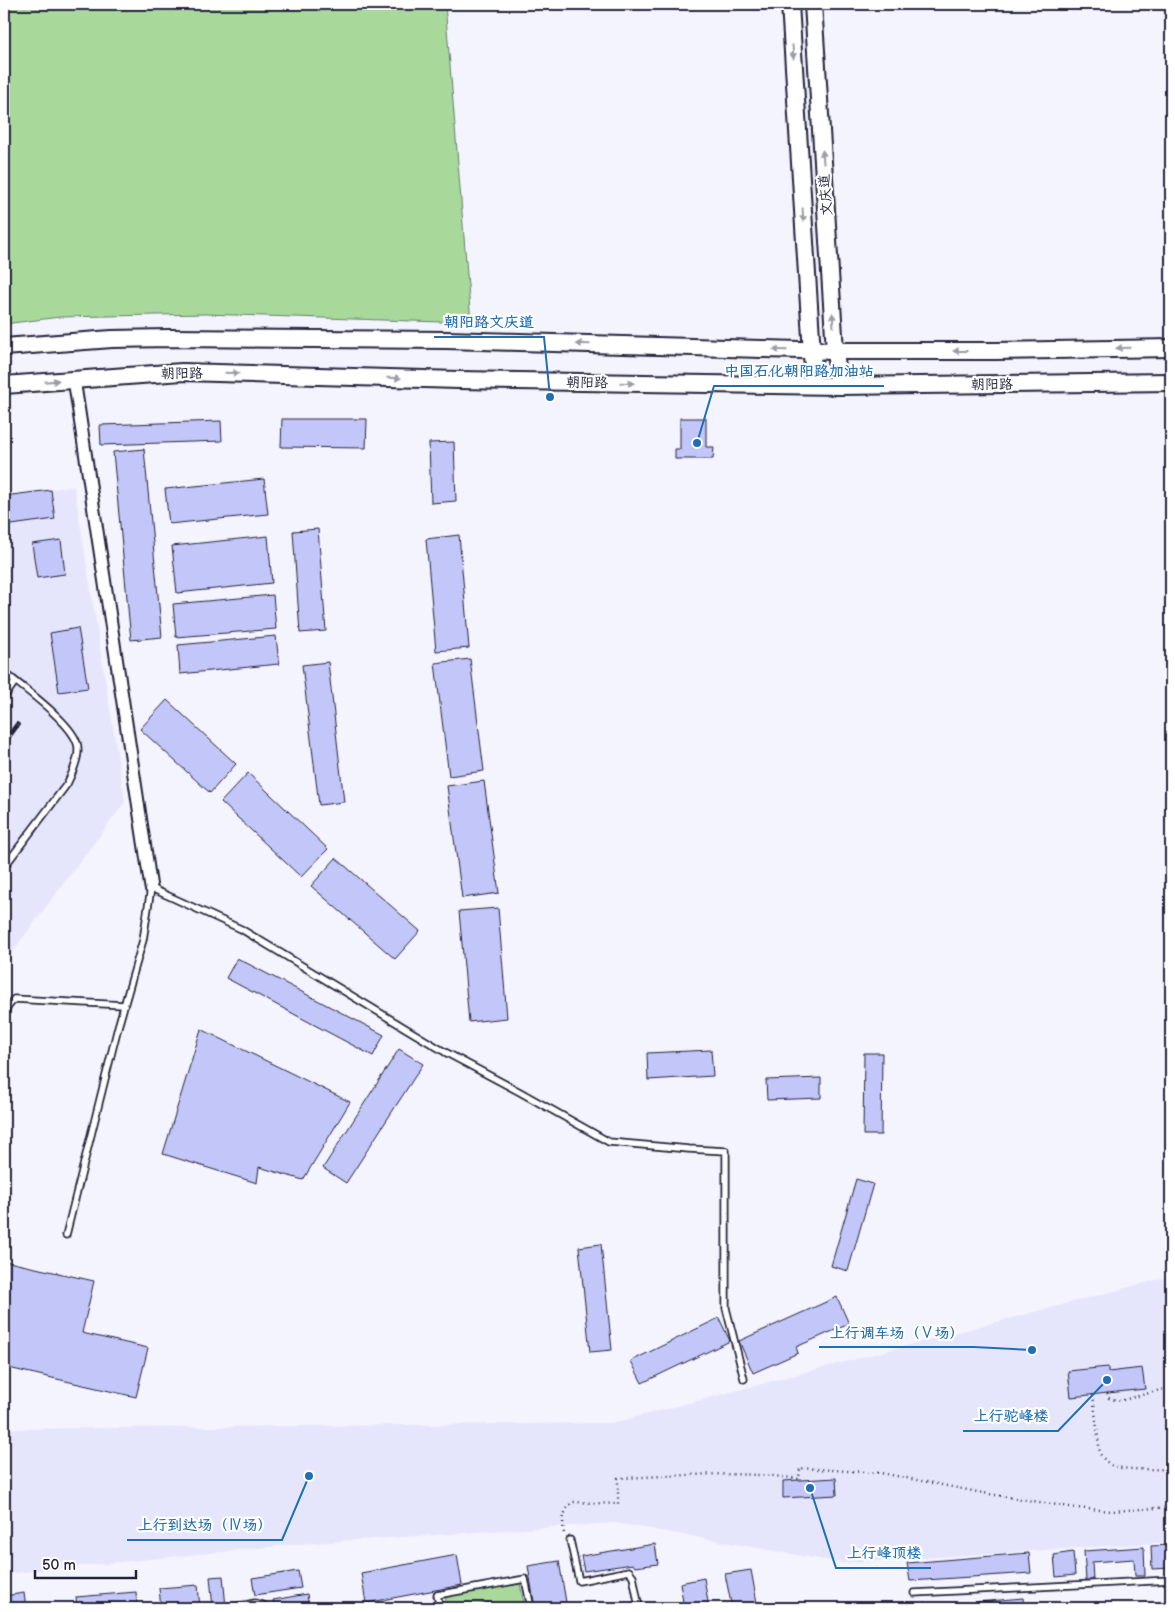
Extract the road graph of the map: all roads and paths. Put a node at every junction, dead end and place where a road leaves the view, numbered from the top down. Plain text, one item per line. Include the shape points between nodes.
1 (790, 4) edge
2 (813, 4) edge
3 (4, 347) edge
4 (1171, 348) edge
5 (812, 350) junction
6 (835, 351) junction
7 (74, 379) junction
8 (1171, 382) edge
9 (4, 385) edge
10 (814, 385) junction
11 (839, 386) junction
12 (4, 672) edge
13 (16, 682) junction
14 (4, 697) edge
15 (4, 867) edge
16 (151, 888) junction
17 (124, 1005) junction
18 (4, 1012) edge
19 (66, 1235) dead end
20 (744, 1379) dead end
21 (1171, 1387) edge
22 (1108, 1393) dead end
23 (1093, 1395) dead end
24 (1171, 1469) edge
25 (1171, 1507) edge
26 (570, 1540) joint
27 (1171, 1580) edge
28 (914, 1594) dead end
29 (530, 1606) edge
30 (230, 1608) edge
31 (264, 1608) edge
32 (440, 1608) edge
33 (479, 1608) edge
34 (496, 1608) edge
35 (503, 1608) edge
36 (639, 1608) edge

1 -> 5 main road, 文庆道
6 -> 2 main road, 文庆道
5 -> 3 main road via 233,338 112,339
4 -> 6 main road
5 - 6 main road
5 - 10 main road, 文庆道
6 - 11 main road, 文庆道
9 -> 7 main road, 朝阳路
7 -> 10 main road, 朝阳路 via 182,372
7 - 16 street
8 - 11 main road, 朝阳路
10 - 11 main road, 朝阳路
12 - 13 lane
13 - 14 lane
13 - 15 lane via 68,727 78,744 74,771 67,784
16 - 17 lane via 143,940
16 - 20 lane via 242,929 445,1052 609,1142 726,1150 726,1308
17 - 18 lane via 14,999
17 - 19 lane
21 - 22 path via 1120,1401 1109,1398
23 - 24 path via 1100,1454 1106,1462 1122,1468
25 - 26 path via 1076,1508 881,1472 800,1468 799,1479 730,1474 618,1478 618,1504 572,1502 565,1509 562,1516 564,1533
26 - 36 lane via 578,1580 629,1571 633,1576
27 - 28 lane
29 - 32 lane via 525,1579 437,1594
29 - 35 path
30 - 31 lane via 255,1603
33 - 34 path via 487,1602

